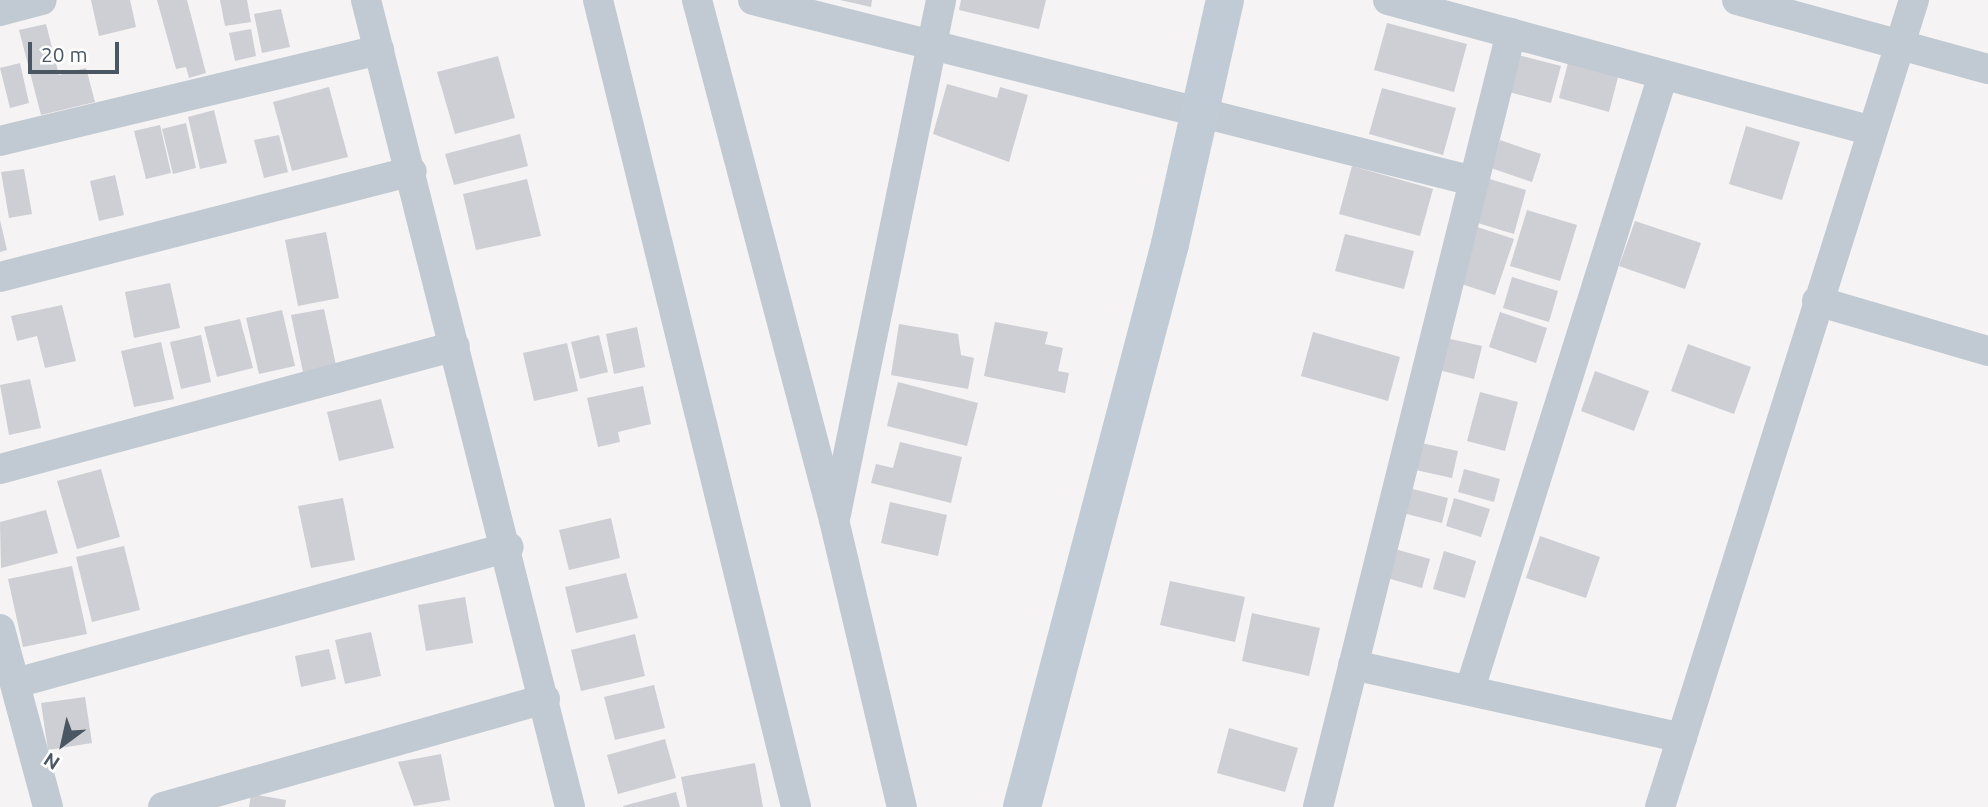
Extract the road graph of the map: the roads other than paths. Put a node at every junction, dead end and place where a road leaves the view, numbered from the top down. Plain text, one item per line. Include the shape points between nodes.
1 (42, 0) edge
2 (366, 0) edge
3 (598, 0) edge
4 (697, 0) edge
5 (753, 0) edge
6 (941, 0) edge
7 (1225, 0) edge
8 (1388, 0) edge
9 (1737, 0) edge
10 (1914, 0) edge
11 (0, 10) edge
12 (1511, 33) junction
13 (933, 43) junction
14 (1900, 45) junction
15 (379, 50) junction
16 (1988, 69) edge
17 (1663, 75) junction
18 (1199, 114) junction
19 (1872, 131) junction
20 (0, 141) edge
21 (412, 171) junction
22 (1473, 181) junction
23 (0, 277) edge
24 (1817, 301) junction
25 (455, 346) junction
26 (1988, 351) edge
27 (0, 469) edge
28 (834, 520) junction
29 (509, 547) junction
30 (0, 629) edge
31 (1353, 665) junction
32 (16, 683) junction
33 (1470, 689) junction
34 (545, 699) junction
35 (1682, 737) junction
36 (48, 807) edge
37 (163, 807) edge
38 (570, 807) edge
39 (796, 807) edge
40 (902, 807) edge
41 (1022, 807) edge
42 (1318, 807) edge
43 (1660, 807) edge

1 - 11 street
2 - 15 street
3 - 39 street
4 - 28 street
5 - 13 street
6 - 13 street
7 - 18 main road
8 - 12 street
9 - 14 street
10 - 14 street
12 - 17 street
12 - 22 street
13 - 18 street
13 - 28 street
14 - 16 street
14 - 19 street
15 - 20 street
15 - 21 street
17 - 19 street
17 - 33 street
18 - 22 street
18 - 41 main road
19 - 24 street
21 - 23 street
21 - 25 street
22 - 31 street
24 - 26 street
24 - 35 street
25 - 27 street
25 - 29 street
28 - 40 street
29 - 32 street
29 - 34 street
30 - 32 street
31 - 33 street
31 - 42 street
32 - 36 street
33 - 35 street
34 - 37 street
34 - 38 street
35 - 43 street

